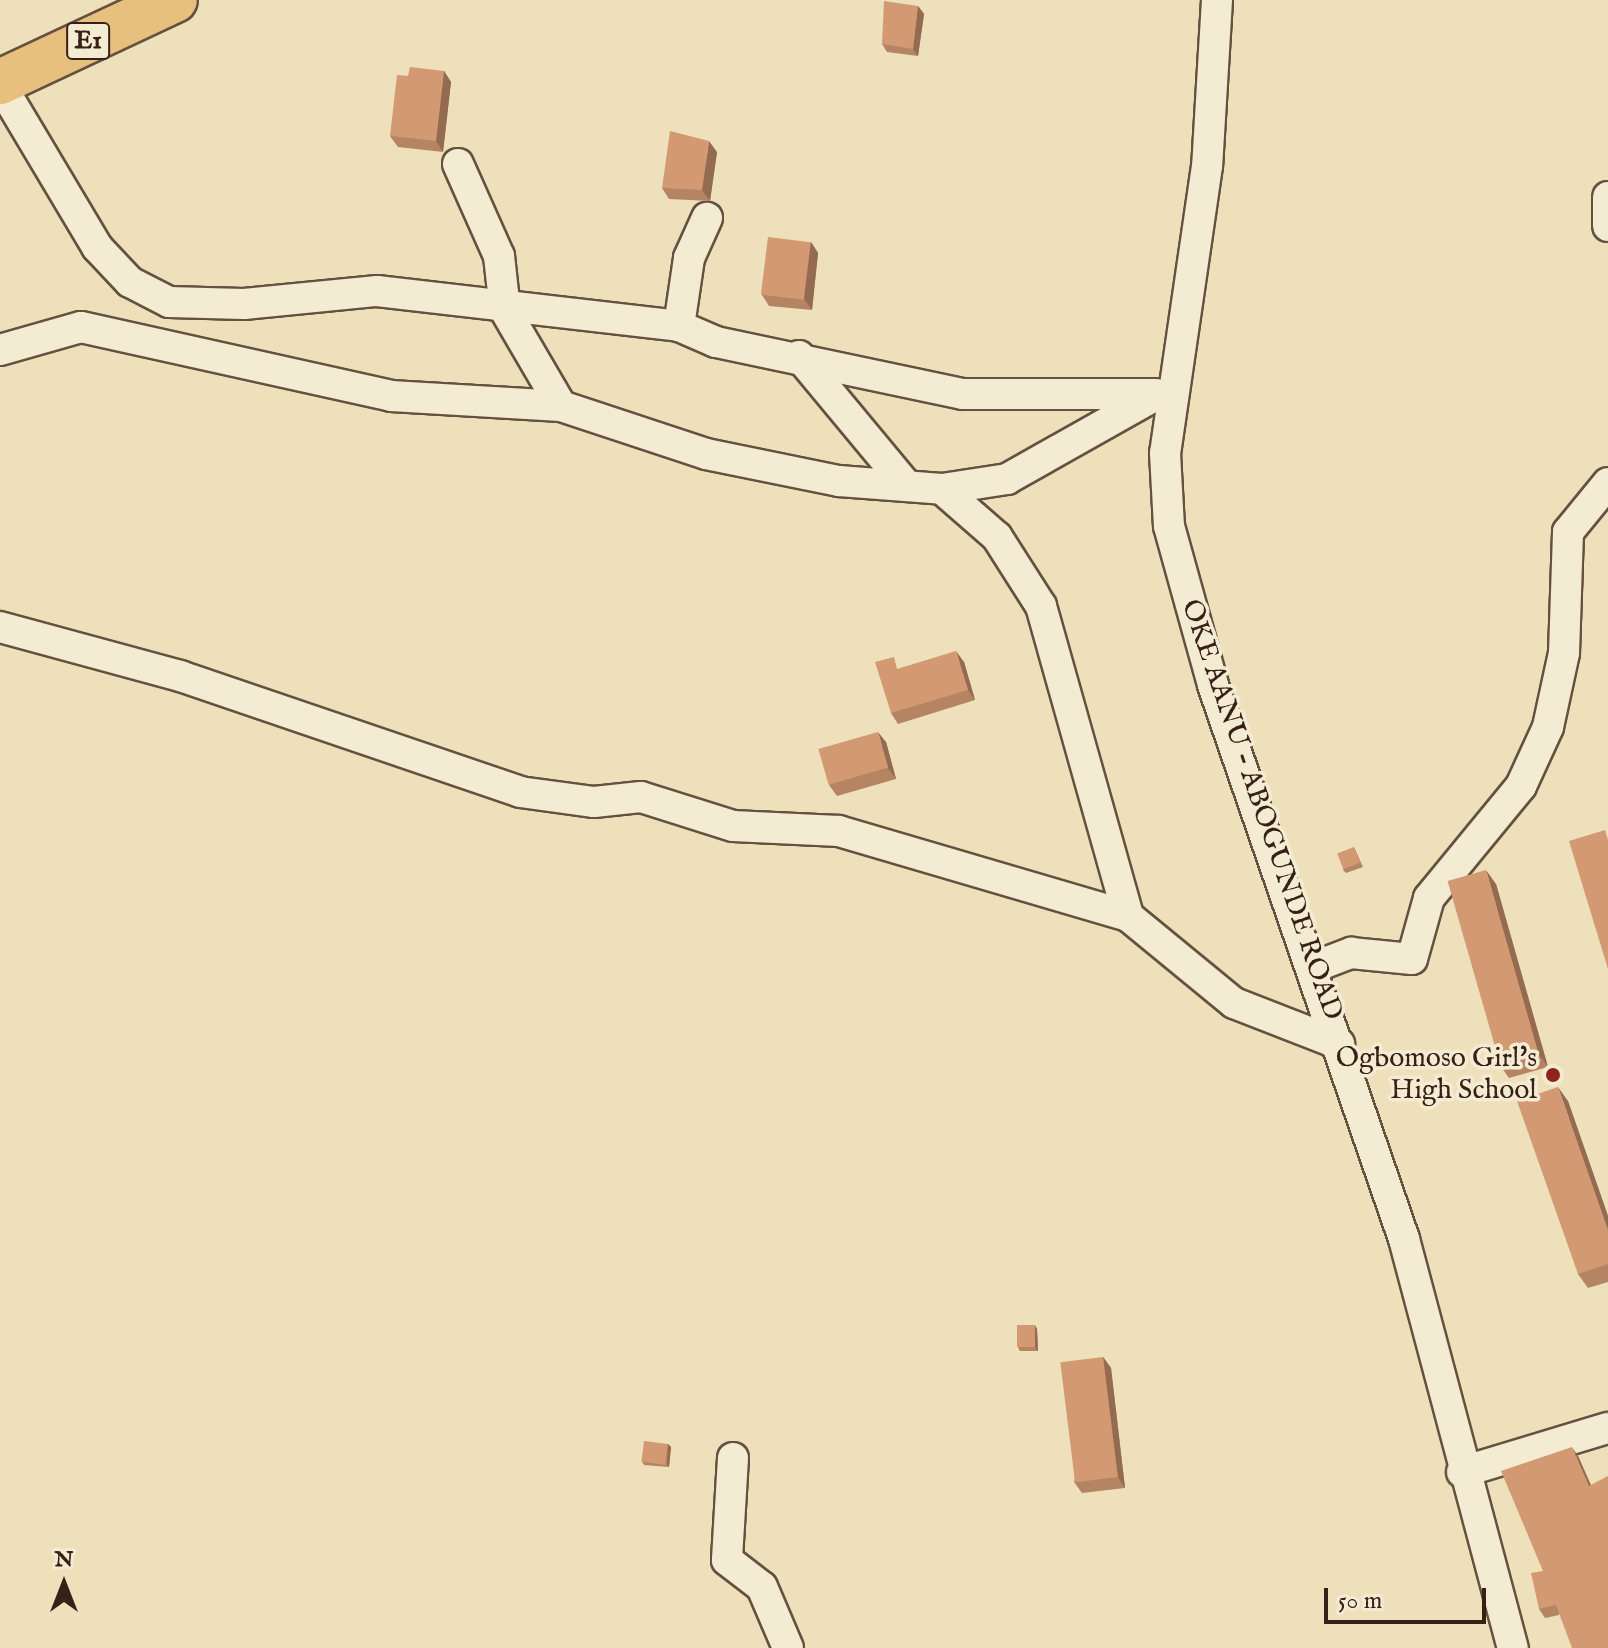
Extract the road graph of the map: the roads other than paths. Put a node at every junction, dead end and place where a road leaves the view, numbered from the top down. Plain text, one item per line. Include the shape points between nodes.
1 (175, 0) edge
2 (1218, 6) edge
3 (0, 83) edge
4 (458, 164) dead end
5 (1608, 197) edge
6 (707, 218) dead end
7 (1608, 226) edge
8 (504, 306) junction
9 (679, 326) junction
10 (0, 350) edge
11 (799, 356) junction
12 (1166, 386) junction
13 (561, 406) junction
14 (1608, 483) edge
15 (907, 486) junction
16 (942, 489) junction
17 (0, 627) edge
18 (1128, 916) junction
19 (1314, 967) junction
20 (1339, 1044) junction
21 (1608, 1428) edge
22 (733, 1458) dead end
23 (1462, 1472) junction
24 (788, 1648) edge
25 (1513, 1648) edge

1 - 3 highway, E1
2 - 12 street, OKE AANU - ABOGUNDE ROAD via 1207,166
3 - 8 street via 97,247 130,282 169,302 244,304 377,291
4 - 8 street via 499,256
5 - 7 street
6 - 9 street via 689,258
8 - 9 street
8 - 13 street
9 - 11 street via 716,342
10 - 13 street via 81,327 391,396
11 - 12 street via 962,394
11 - 15 street
12 - 16 street via 1007,479
12 - 19 street, OKE AANU - ABOGUNDE ROAD via 1169,526 1213,685
13 - 15 street via 706,454
14 - 19 street via 1568,532 1564,653 1548,727 1521,786 1429,898 1412,959 1351,953
15 - 16 street
16 - 18 street via 997,537 1041,606
17 - 18 street via 180,676 520,792 594,802 641,797 733,826 839,831
18 - 20 street via 1234,1003
19 - 20 street, OKE AANU - ABOGUNDE ROAD
20 - 23 street, OKE AANU - ABOGUNDE ROAD via 1404,1239
21 - 23 street
22 - 24 street via 727,1560 762,1587
23 - 25 street, OKE AANU - ABOGUNDE ROAD

